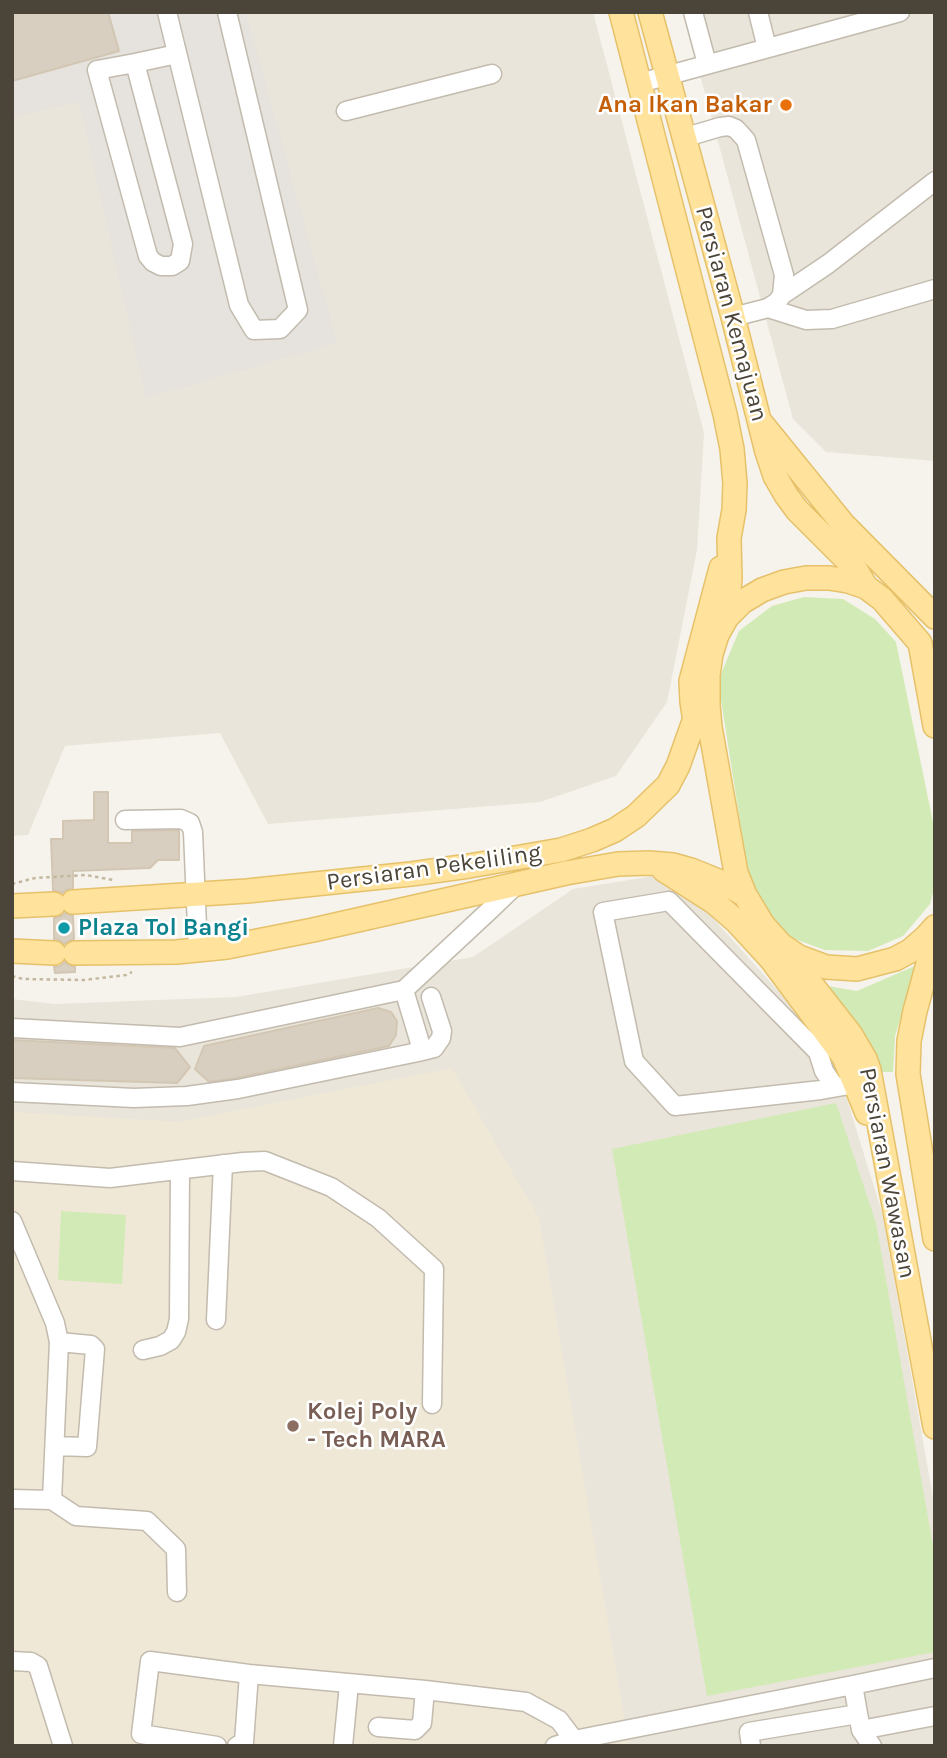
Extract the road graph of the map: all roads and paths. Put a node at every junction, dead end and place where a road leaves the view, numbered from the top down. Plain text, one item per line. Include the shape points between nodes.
1 (167, 12) edge
2 (227, 12) edge
3 (621, 12) edge
4 (650, 12) edge
5 (693, 12) edge
6 (758, 12) edge
7 (900, 12) edge
8 (767, 48) junction
9 (177, 54) junction
10 (135, 63) junction
11 (706, 64) junction
12 (492, 74) dead end
13 (667, 76) junction
14 (640, 83) junction
15 (346, 111) dead end
16 (683, 138) junction
17 (935, 181) edge
18 (935, 289) edge
19 (782, 295) junction
20 (768, 308) junction
21 (733, 317) junction
22 (758, 418) junction
23 (729, 538) junction
24 (866, 587) junction
25 (935, 617) edge
26 (727, 618) junction
27 (927, 650) edge
28 (707, 685) junction
29 (695, 718) junction
30 (935, 726) edge
31 (125, 820) dead end
32 (649, 863) junction
33 (516, 885) junction
34 (196, 895) junction
35 (745, 895) junction
36 (12, 906) edge
37 (935, 926) edge
38 (935, 938) edge
39 (781, 945) junction
40 (198, 950) junction
41 (12, 951) edge
42 (139, 969) dead end
43 (12, 976) edge
44 (935, 989) edge
45 (404, 990) junction
46 (431, 997) dead end
47 (12, 1028) edge
48 (418, 1052) junction
49 (908, 1074) junction
50 (837, 1087) junction
51 (12, 1092) edge
52 (884, 1149) junction
53 (223, 1164) junction
54 (180, 1170) junction
55 (12, 1171) edge
56 (12, 1221) edge
57 (935, 1238) edge
58 (216, 1320) dead end
59 (59, 1342) junction
60 (143, 1350) dead end
61 (432, 1404) dead end
62 (935, 1427) edge
63 (55, 1446) junction
64 (12, 1499) edge
65 (52, 1500) junction
66 (177, 1592) dead end
67 (12, 1661) edge
68 (933, 1669) edge
69 (249, 1674) junction
70 (349, 1684) junction
71 (853, 1685) junction
72 (425, 1690) junction
73 (935, 1716) edge
74 (860, 1722) junction
75 (378, 1727) dead end
76 (574, 1740) junction
77 (63, 1746) edge
78 (217, 1746) edge
79 (237, 1746) edge
80 (342, 1746) edge
81 (555, 1746) edge
82 (751, 1746) edge
83 (872, 1746) edge

1 - 9 lane
2 - 9 lane via 298,310 280,329 254,330 239,305
3 - 14 main road, Persiaran Kemajuan
4 - 13 main road, Persiaran Kemajuan
5 - 11 lane
6 - 8 lane
7 - 8 lane
8 - 11 lane
9 - 10 lane
10 - 10 lane via 97,71 148,256 161,266 172,266 180,261 183,244
11 - 13 lane
12 - 15 lane
13 - 14 lane
13 - 16 main road, Persiaran Kemajuan
14 - 23 main road, Persiaran Kemajuan via 733,449 734,510
16 - 19 lane via 729,126 746,140 784,275
16 - 21 main road, Persiaran Kemajuan
17 - 19 lane
18 - 20 lane via 832,319 807,320
19 - 20 lane
20 - 21 lane
21 - 22 main road, Persiaran Kemajuan
22 - 24 main road, Persiaran Kemajuan via 775,476 786,495 850,563
22 - 25 main road via 843,524
23 - 26 main road, Persiaran Kemajuan
23 - 29 main road via 691,681
24 - 26 main road via 829,578 784,582 741,602
24 - 27 main road, Persiaran Kemajuan
26 - 28 main road via 711,654
27 - 30 main road
28 - 29 main road, Persiaran Pekeliling
28 - 35 main road, Persiaran Wawasan via 736,873
29 - 34 main road, Persiaran Pekeliling via 668,785 636,816 592,840 469,866
31 - 34 lane via 190,822
32 - 33 main road, Persiaran Pekeliling via 599,867
32 - 35 main road, Persiaran Pekeliling via 691,870
32 - 50 main road via 714,902 771,959 844,1057
33 - 40 main road, Persiaran Pekeliling
33 - 45 lane
34 - 36 main road, Persiaran Pekeliling
34 - 40 lane
35 - 39 main road, Persiaran Wawasan
37 - 39 main road via 895,959 857,969 826,967
38 - 49 main road, Persiaran Wawasan via 909,1041
39 - 52 main road, Persiaran Wawasan via 865,1059
40 - 41 main road, Persiaran Pekeliling
42 - 43 path via 84,980
44 - 49 main road
45 - 47 lane via 180,1037
45 - 48 lane via 420,1043
46 - 48 lane via 441,1038 434,1048
48 - 51 lane via 187,1096
49 - 57 main road, Persiaran Wawasan
50 - 50 lane via 675,1106 634,1061 603,912 669,901 818,1052 824,1071
50 - 52 main road
52 - 62 main road, Persiaran Wawasan
53 - 54 lane
53 - 58 lane
53 - 61 lane via 265,1161 331,1187 378,1218 433,1269
54 - 55 lane via 110,1178
54 - 60 lane via 179,1319 171,1340
56 - 59 lane
59 - 63 lane
59 - 63 lane via 94,1349 87,1447
63 - 65 lane
64 - 65 lane
65 - 66 lane via 76,1516 147,1521 176,1549
67 - 77 lane via 38,1667
68 - 71 lane
69 - 70 lane
69 - 78 lane via 149,1661 141,1734
69 - 79 lane via 244,1742
70 - 72 lane
70 - 80 lane
71 - 74 lane
71 - 76 lane
72 - 75 lane via 422,1723 415,1730
72 - 76 lane via 526,1702 559,1720
73 - 74 lane
74 - 82 lane via 749,1732
74 - 83 lane
76 - 81 lane

